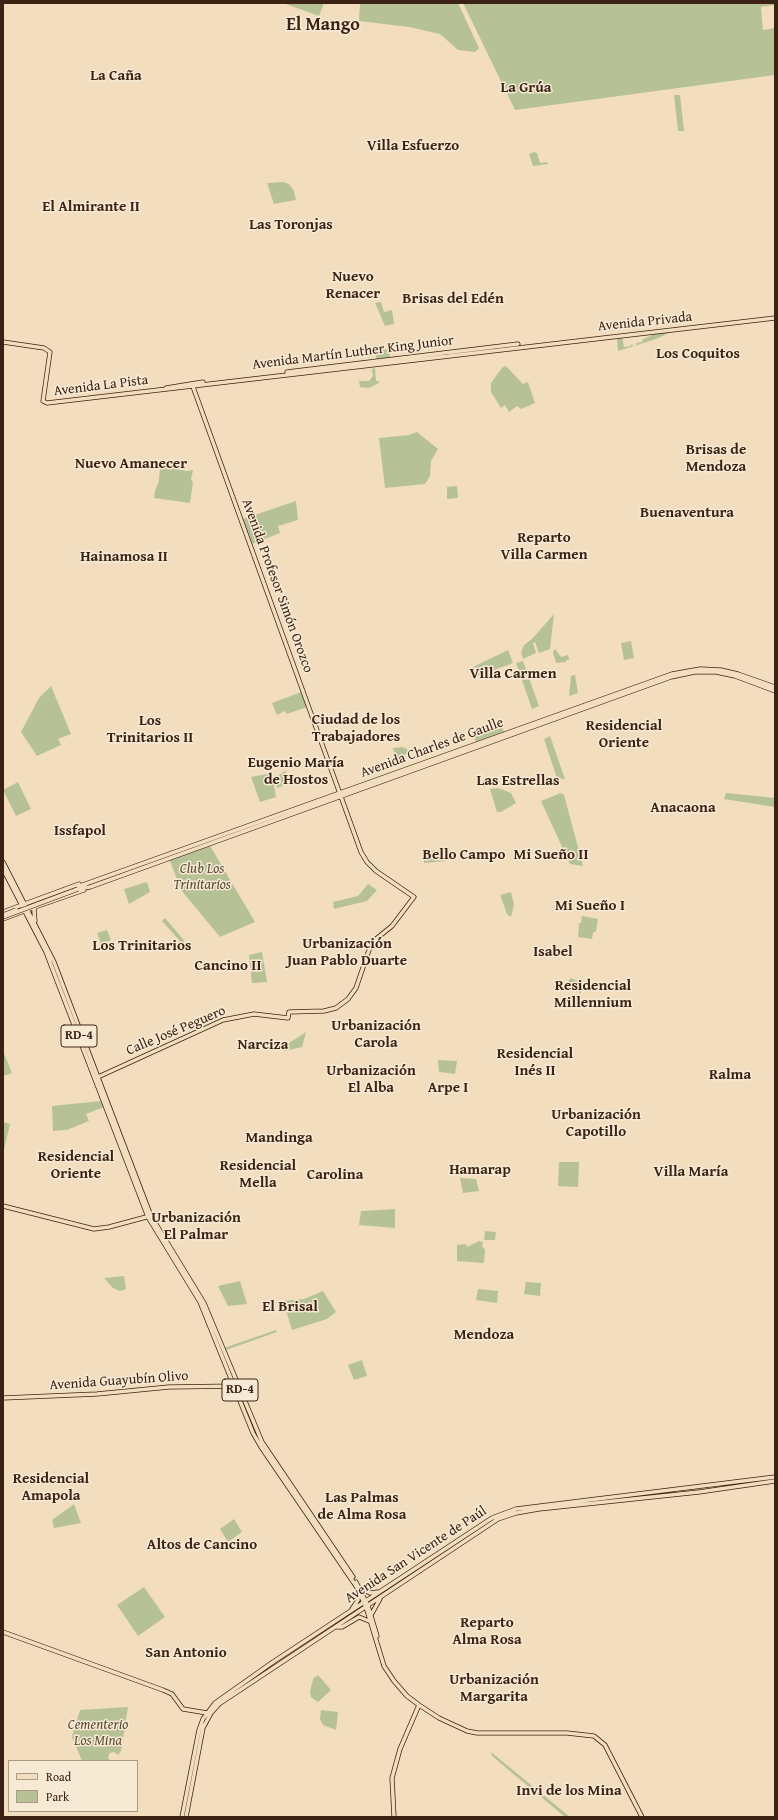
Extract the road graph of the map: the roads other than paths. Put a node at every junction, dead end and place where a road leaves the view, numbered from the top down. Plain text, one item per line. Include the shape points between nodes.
1 (775, 318) edge
2 (3, 342) edge
3 (518, 346) joint
4 (192, 385) junction
5 (752, 680) junction
6 (775, 687) edge
7 (775, 691) edge
8 (340, 795) junction
9 (3, 862) edge
10 (3, 869) edge
11 (90, 884) junction
12 (30, 902) junction
13 (22, 905) junction
14 (28, 910) junction
15 (3, 916) edge
16 (36, 926) junction
17 (288, 1018) joint
18 (98, 1077) junction
19 (3, 1206) edge
20 (150, 1217) junction
21 (237, 1386) junction
22 (3, 1398) edge
23 (775, 1477) edge
24 (775, 1481) edge
25 (354, 1583) junction
26 (359, 1587) junction
27 (381, 1591) junction
28 (382, 1596) junction
29 (366, 1604) junction
30 (349, 1612) junction
31 (370, 1615) junction
32 (369, 1621) junction
33 (335, 1627) junction
34 (3, 1632) edge
35 (386, 1670) junction
36 (419, 1705) junction
37 (209, 1713) junction
38 (182, 1817) edge
39 (186, 1817) edge
40 (394, 1817) edge
41 (642, 1817) edge

1 - 3 main road, Avenida Privada
2 - 4 main road, Avenida La Pista via 44,348 50,352 43,401 46,403
3 - 4 main road, Avenida Martín Luther King Junior
4 - 8 main road, Avenida Profesor Simón Orozco
5 - 6 main road, Avenida Charles de Gaulle
5 - 7 main road, Avenida Charles de Gaulle
5 - 8 main road, Avenida Charles de Gaulle via 726,671 695,669 672,674
8 - 11 main road, Avenida Charles de Gaulle
8 - 17 main road, Avenida Profesor Simón Orozco via 367,862 414,897 371,946 357,986 348,999 329,1010 289,1012
9 - 13 main road, RD-4
10 - 13 main road, RD-4
11 - 12 main road via 74,886
11 - 14 main road
11 - 15 main road, Avenida Charles de Gaulle, bridge
12 - 13 main road
12 - 14 main road
13 - 14 main road, RD-4
13 - 15 main road
14 - 15 main road
14 - 16 main road, RD-4
14 - 16 main road via 34,911
14 - 20 main road, RD-4 via 55,972
16 - 18 main road, RD-4 via 54,962
17 - 18 main road, Calle José Peguero via 254,1014 223,1020
18 - 20 main road, RD-4
19 - 20 main road via 94,1228
20 - 21 main road, RD-4 via 204,1302
21 - 22 main road, Avenida Guayubín Olivo via 169,1387 72,1396
21 - 25 main road, RD-4 via 253,1433 261,1447
21 - 26 main road, RD-4 via 268,1452
23 - 27 main road, Avenida San Vicente de Paúl via 510,1510 492,1518
24 - 28 main road, Avenida San Vicente de Paúl via 506,1515
25 - 29 main road, RD-4
25 - 30 main road via 358,1596
26 - 27 main road via 370,1593
26 - 29 main road, RD-4
27 - 29 main road, Avenida San Vicente de Paúl
28 - 29 main road, Avenida San Vicente de Paúl
28 - 31 main road
29 - 30 main road, Avenida San Vicente de Paúl
29 - 31 main road, RD-4
29 - 32 main road, RD-4
29 - 33 main road, Avenida San Vicente de Paúl
30 - 37 main road, Avenida San Vicente de Paúl via 223,1696
31 - 35 main road, RD-4
32 - 33 main road via 359,1617 342,1627
32 - 35 main road, RD-4
33 - 37 main road, Avenida San Vicente de Paúl via 230,1696
34 - 37 main road via 163,1690 172,1694 183,1709
35 - 36 main road, RD-4 via 404,1694
36 - 40 main road via 400,1749 392,1778
36 - 41 main road, RD-4 via 439,1718 473,1733 567,1733 594,1736 605,1745
37 - 38 main road, Avenida San Vicente de Paúl via 198,1730
37 - 39 main road, Avenida San Vicente de Paúl via 201,1737

